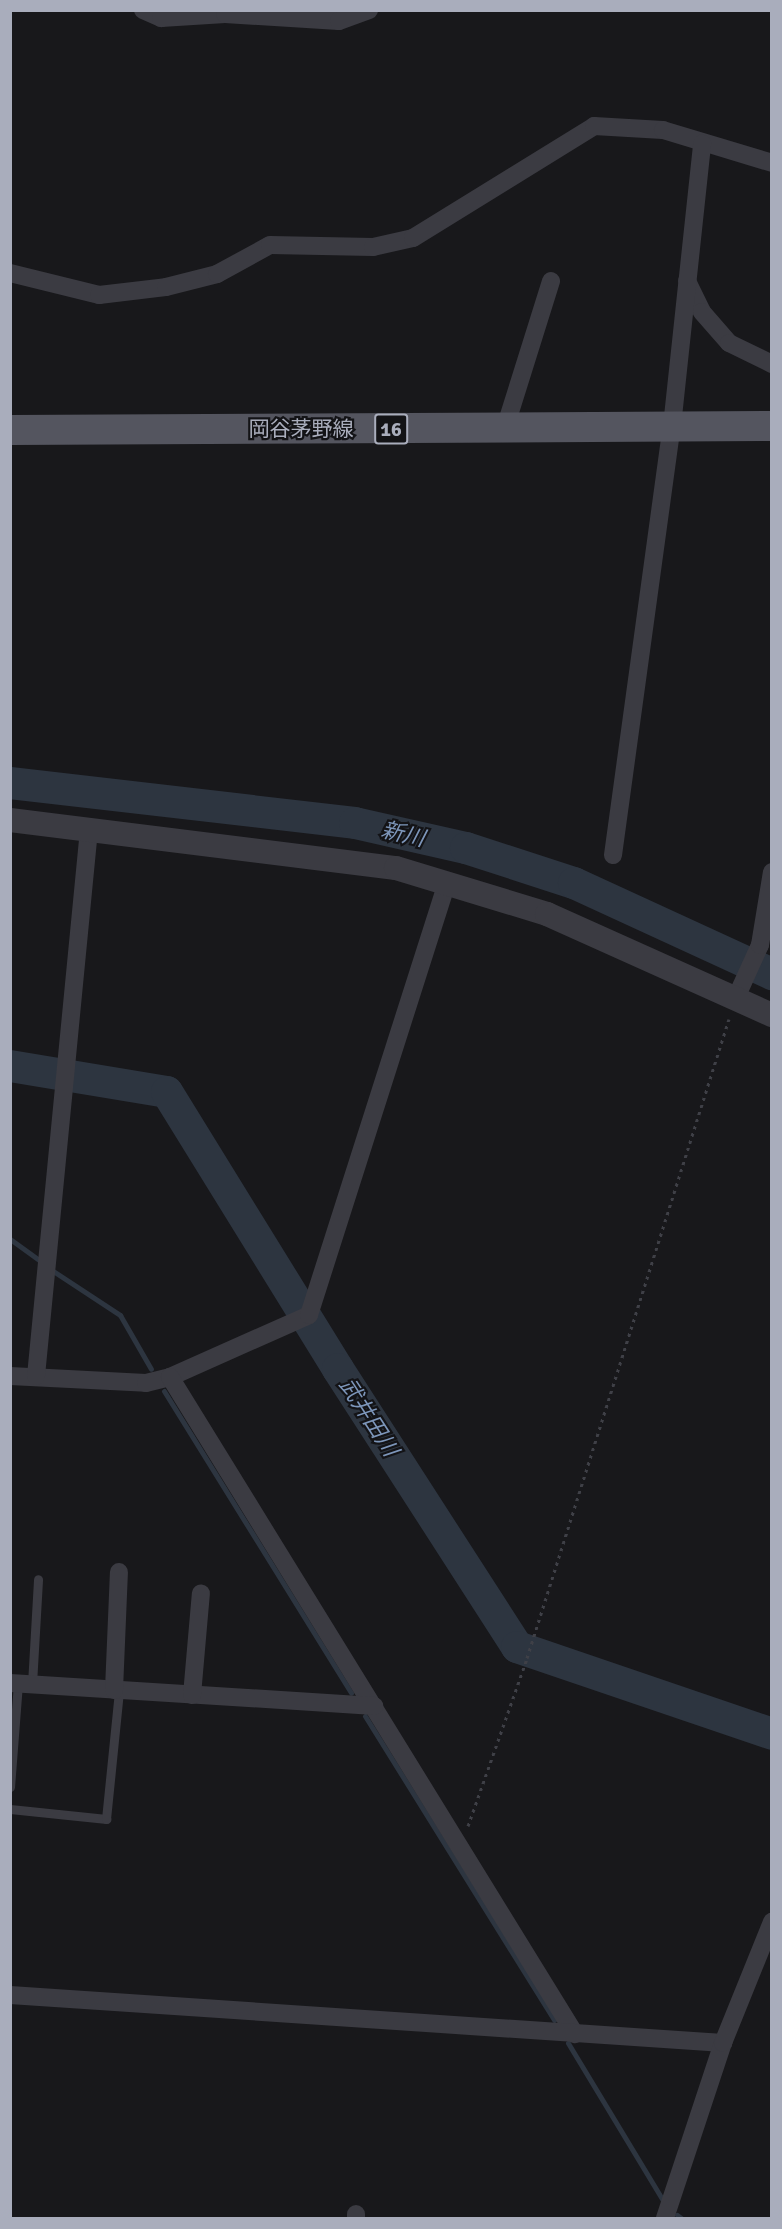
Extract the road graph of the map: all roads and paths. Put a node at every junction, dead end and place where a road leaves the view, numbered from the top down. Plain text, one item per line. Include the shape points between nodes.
1 (143, 10) edge
2 (369, 10) edge
3 (702, 144) junction
4 (771, 163) edge
5 (10, 273) edge
6 (687, 280) junction
7 (551, 281) dead end
8 (771, 364) edge
9 (672, 426) junction
10 (771, 426) edge
11 (505, 428) junction
12 (10, 430) edge
13 (10, 820) edge
14 (89, 830) junction
15 (613, 855) dead end
16 (771, 872) edge
17 (447, 882) junction
18 (741, 990) junction
19 (771, 1015) edge
20 (10, 1376) edge
21 (36, 1376) junction
22 (171, 1377) junction
23 (119, 1572) dead end
24 (38, 1580) dead end
25 (201, 1593) dead end
26 (20, 1684) edge
27 (116, 1690) junction
28 (192, 1695) junction
29 (374, 1706) junction
30 (10, 1787) edge
31 (10, 1809) edge
32 (461, 1847) junction
33 (771, 1922) edge
34 (10, 1995) edge
35 (575, 2034) junction
36 (723, 2043) junction
37 (665, 2218) edge

1 - 2 street via 161,18 225,15 339,21
3 - 4 street
3 - 5 street via 663,130 594,126 413,238 365,247 270,245 217,274 166,288 99,295
3 - 6 street
6 - 8 street via 702,312 729,343
6 - 9 street
7 - 11 street
9 - 10 main road, 岡谷茅野線 / 16
9 - 11 main road, 岡谷茅野線 / 16
9 - 15 street
11 - 12 main road, 岡谷茅野線 / 16
13 - 14 street
14 - 17 street via 396,868
14 - 21 street
16 - 18 street via 758,950
17 - 18 street via 547,914
17 - 22 street via 303,1319 282,1324
18 - 19 street
18 - 32 path via 531,1643
20 - 21 street
21 - 22 street via 146,1383
22 - 29 street
23 - 27 street
24 - 26 lane
25 - 28 street
26 - 27 street
26 - 30 lane
27 - 28 street
27 - 31 lane via 106,1819
28 - 29 street
29 - 32 street
32 - 35 street
33 - 36 street
34 - 35 street
35 - 36 street
36 - 37 street

